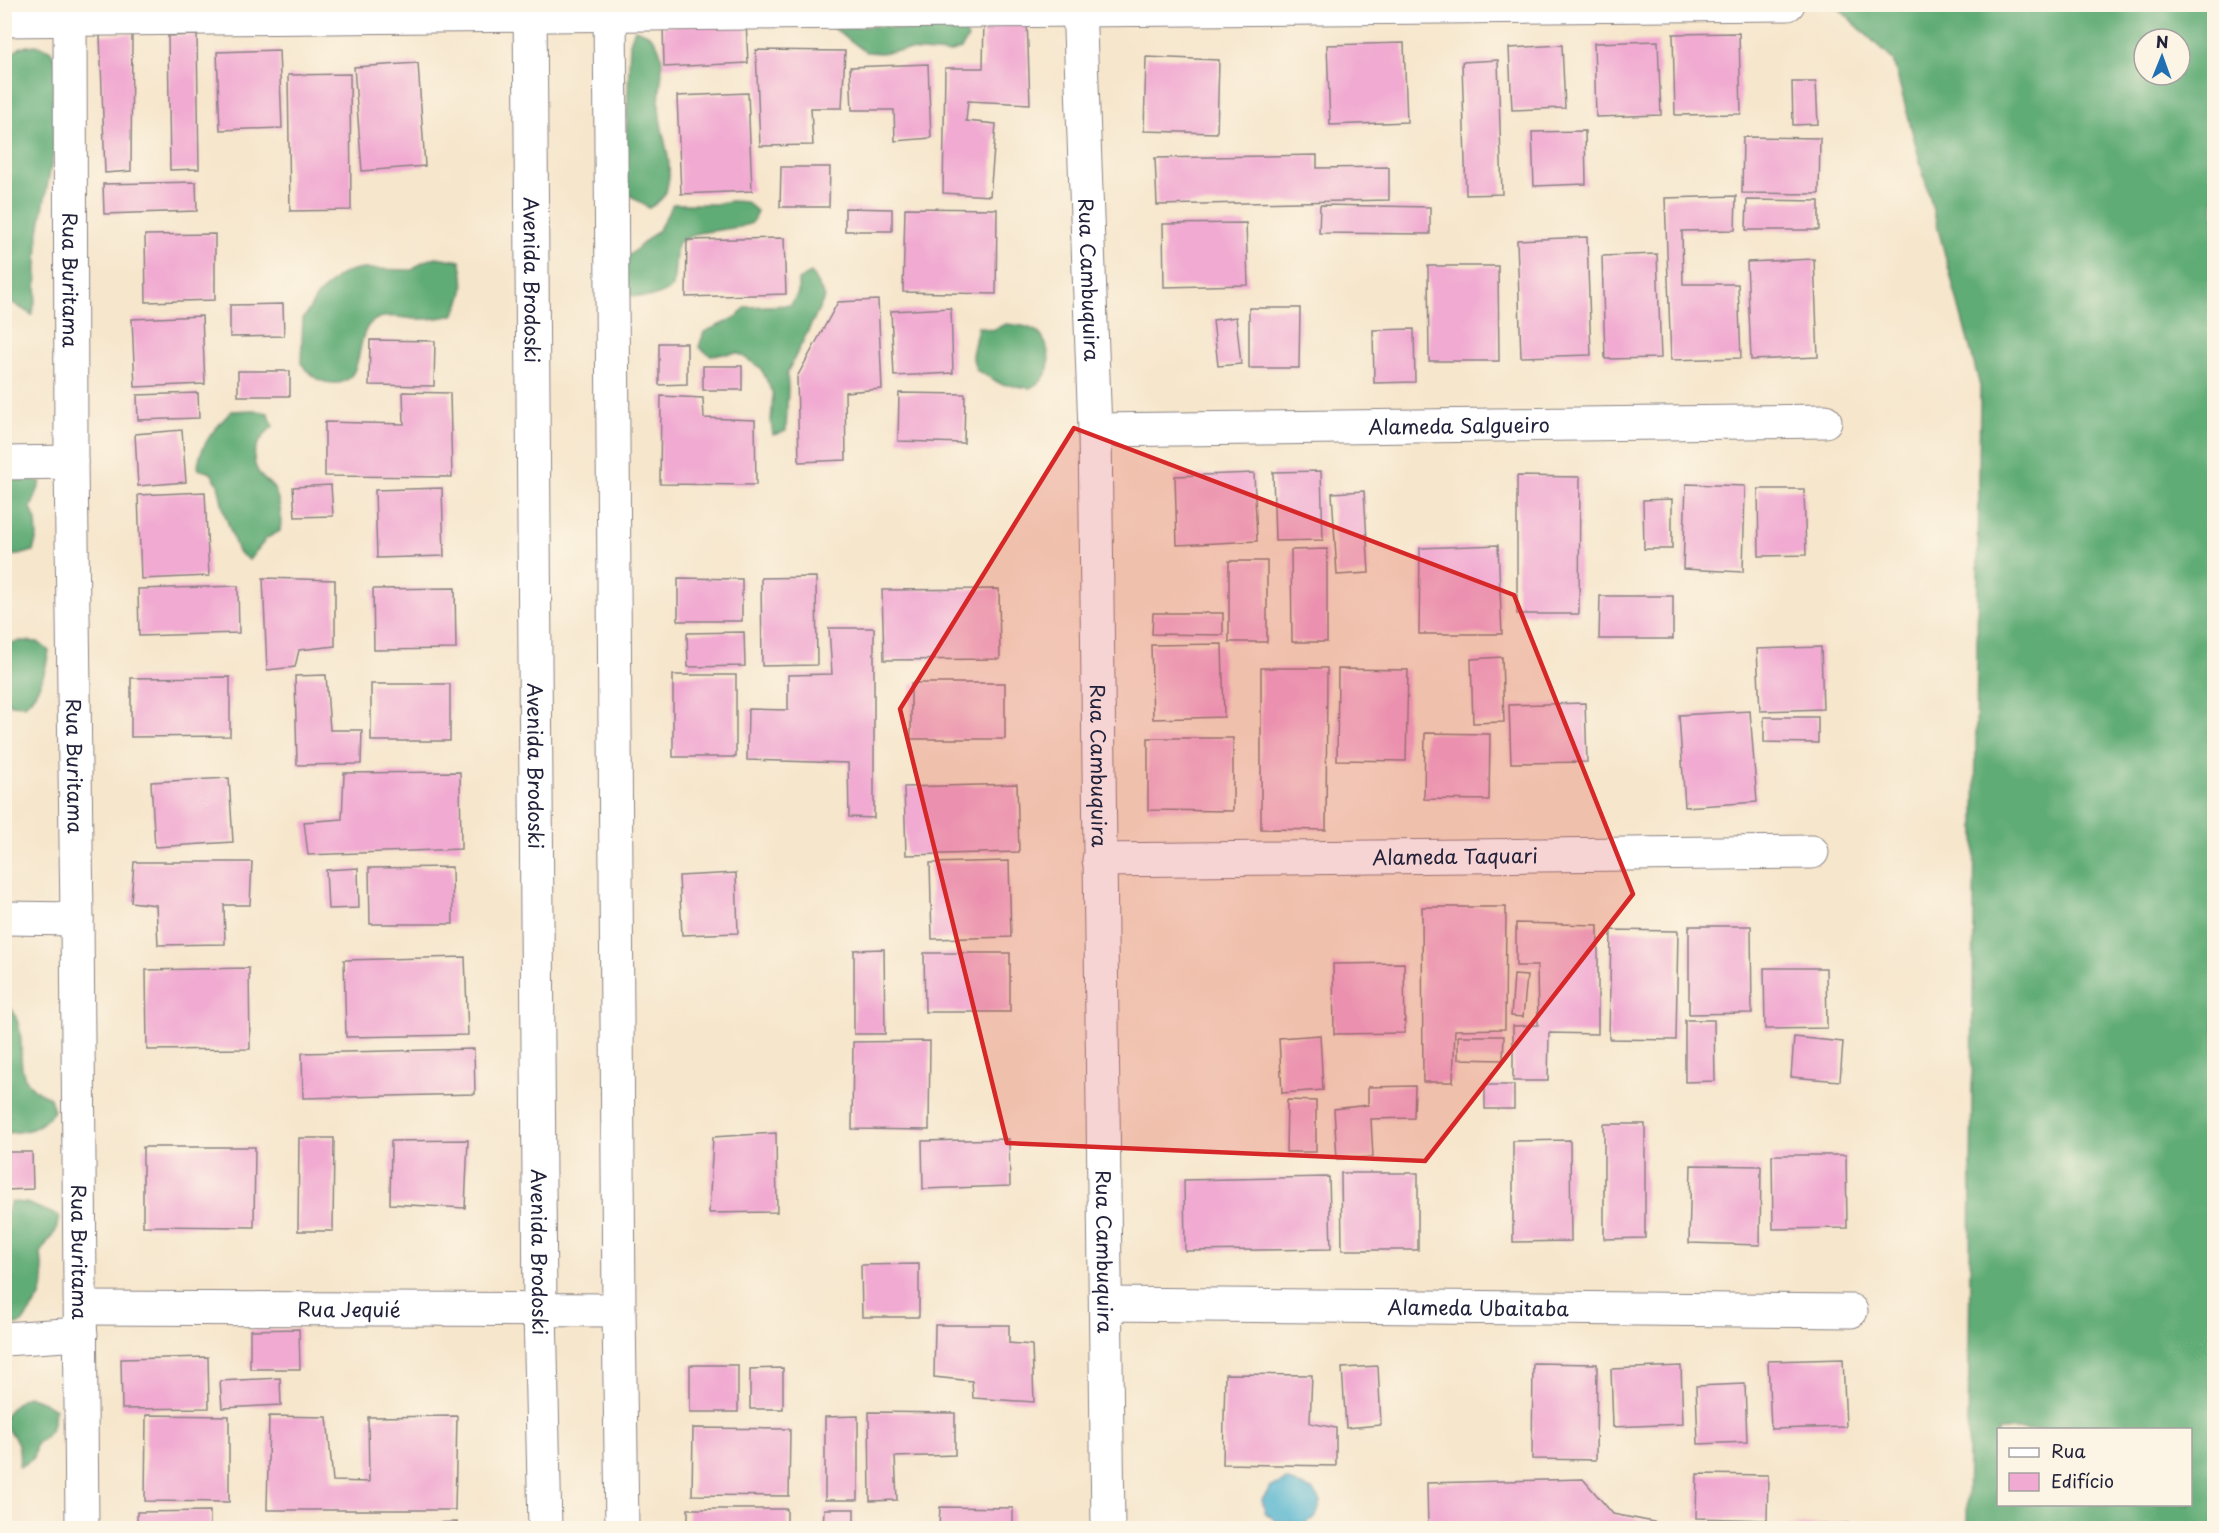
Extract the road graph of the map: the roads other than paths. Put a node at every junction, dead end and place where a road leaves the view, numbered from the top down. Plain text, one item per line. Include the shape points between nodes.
1 (1788, 4) edge
2 (1079, 7) edge
3 (530, 10) edge
4 (611, 10) edge
5 (70, 12) edge
6 (4, 20) edge
7 (1825, 421) dead end
8 (1095, 430) junction
9 (70, 462) junction
10 (4, 463) edge
11 (1812, 852) dead end
12 (1099, 860) junction
13 (4, 918) edge
14 (77, 919) junction
15 (1106, 1304) junction
16 (619, 1310) junction
17 (540, 1311) junction
18 (1851, 1311) dead end
19 (81, 1321) junction
20 (4, 1339) edge
21 (82, 1528) edge
22 (545, 1528) edge
23 (622, 1528) edge
24 (1108, 1528) edge

1 - 2 street
2 - 4 street
2 - 8 street, Rua Cambuquira
3 - 4 street
3 - 5 street
3 - 17 street, Avenida Brodoski
4 - 16 street
5 - 6 street
5 - 9 street, Rua Buritama
7 - 8 street, Alameda Salgueiro
8 - 12 street, Rua Cambuquira
9 - 10 street
9 - 14 street, Rua Buritama
11 - 12 street, Alameda Taquari
12 - 15 street, Rua Cambuquira
13 - 14 street
14 - 19 street, Rua Buritama
15 - 18 street, Alameda Ubaitaba
15 - 24 street, Rua Cambuquira
16 - 17 street, Rua Jequié
16 - 23 street
17 - 19 street, Rua Jequié
17 - 22 street, Avenida Brodoski
19 - 20 street, Rua Jequié
19 - 21 street, Rua Buritama

